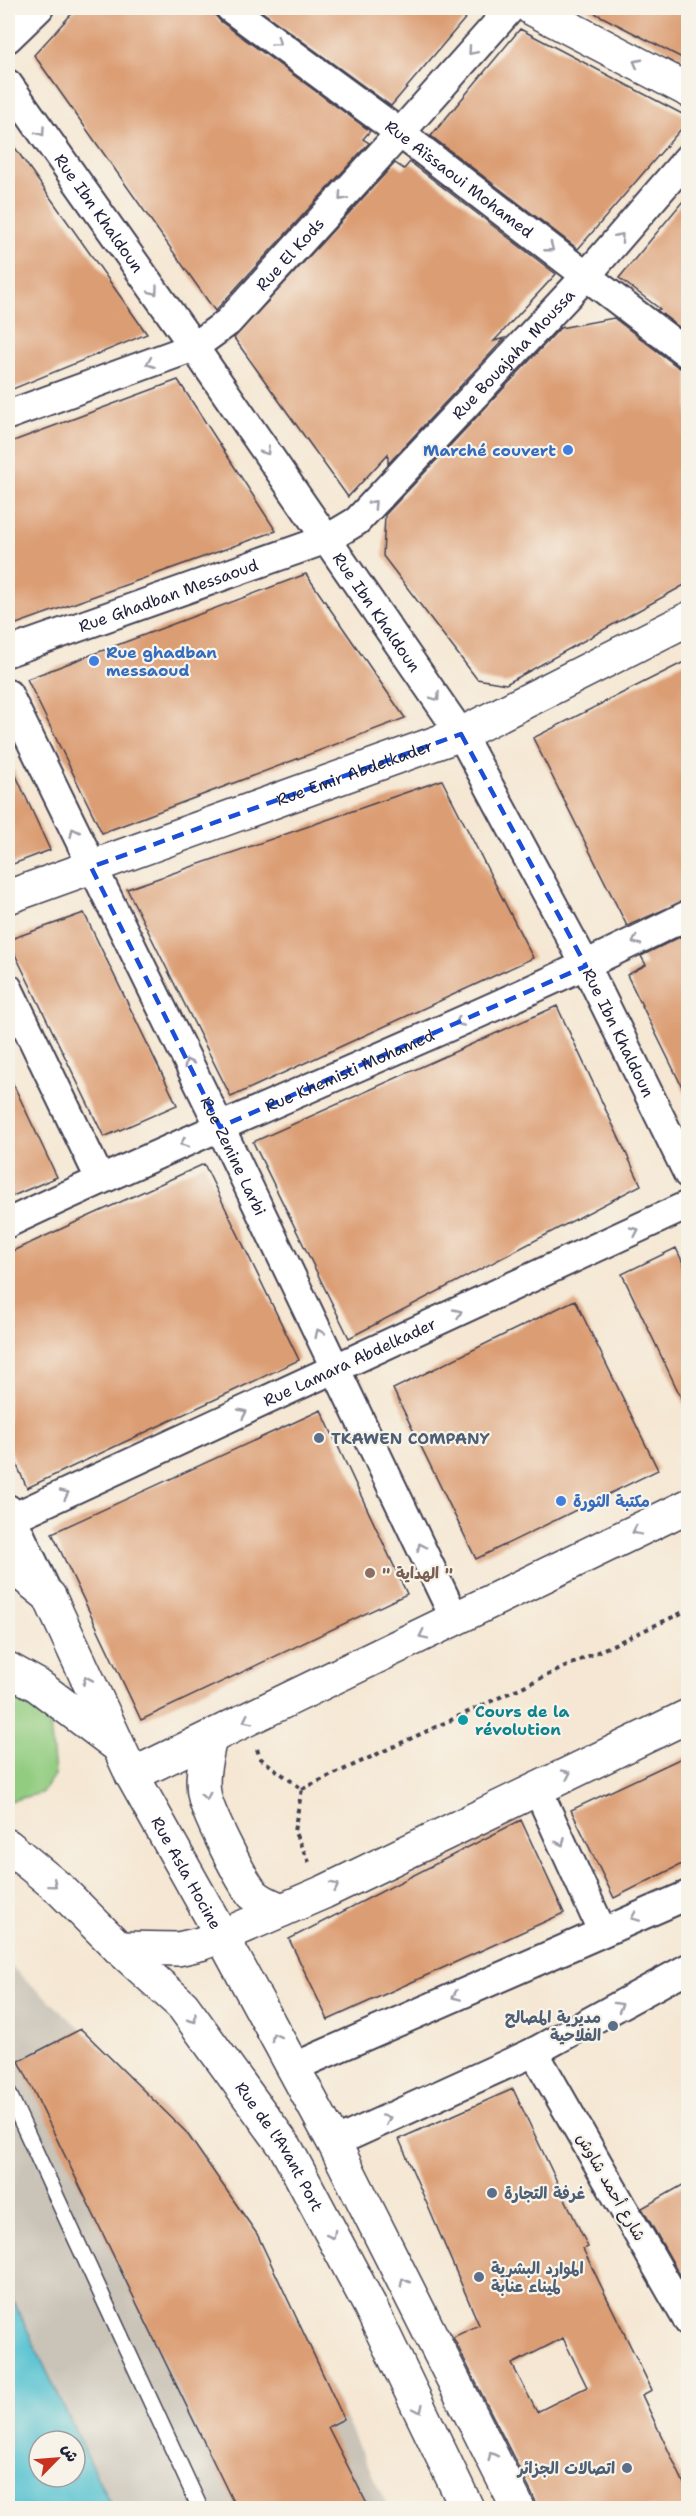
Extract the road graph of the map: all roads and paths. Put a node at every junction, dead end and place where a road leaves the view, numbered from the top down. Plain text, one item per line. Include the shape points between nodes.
1 (39, 8) edge
2 (230, 8) edge
3 (511, 8) edge
4 (531, 8) edge
5 (8, 38) edge
6 (8, 84) edge
7 (688, 90) edge
8 (400, 133) junction
9 (688, 158) edge
10 (586, 276) junction
11 (194, 347) junction
12 (688, 354) edge
13 (8, 416) edge
14 (327, 539) junction
15 (688, 620) edge
16 (8, 652) edge
17 (8, 694) edge
18 (461, 734) junction
19 (91, 867) junction
20 (8, 897) edge
21 (688, 915) edge
22 (586, 966) junction
23 (8, 988) edge
24 (220, 1127) junction
25 (688, 1174) edge
26 (100, 1179) junction
27 (688, 1205) edge
28 (8, 1222) edge
29 (337, 1369) junction
30 (688, 1506) edge
31 (10, 1514) edge
32 (8, 1563) edge
33 (49, 1596) junction
34 (688, 1610) edge
35 (455, 1619) junction
36 (8, 1669) edge
37 (688, 1716) edge
38 (246, 1720) junction
39 (210, 1738) junction
40 (116, 1744) junction
41 (132, 1775) junction
42 (537, 1788) junction
43 (302, 1789) junction
44 (8, 1846) edge
45 (324, 1892) junction
46 (688, 1895) edge
47 (282, 1910) junction
48 (602, 1931) junction
49 (222, 1936) junction
50 (119, 1948) junction
51 (688, 1968) edge
52 (534, 2052) junction
53 (292, 2068) junction
54 (8, 2092) edge
55 (334, 2143) junction
56 (688, 2320) edge
57 (200, 2508) edge
58 (466, 2508) edge
59 (518, 2508) edge

1 - 5 street
2 -> 8 street, Rue Aïssaoui Mohamed
3 -> 8 street, Rue El Kods
7 -> 4 main road
6 -> 11 street, Rue Ibn Khaldoun
8 -> 10 street, Rue Aïssaoui Mohamed
8 -> 11 street, Rue El Kods via 228,322
10 -> 9 street, Rue Bouajaha Moussa
10 - 12 street, Rue Aïssaoui Mohamed
14 -> 10 street, Rue Bouajaha Moussa via 357,521
11 -> 13 street, Rue El Kods
11 -> 14 street, Rue Ibn Khaldoun
14 - 16 street, Rue Ghadban Messaoud
14 -> 18 street, Rue Ibn Khaldoun
15 - 18 main road, Rue Emir Abdelkader
19 -> 17 street, Rue Zenine Larbi
18 - 19 main road, Rue Emir Abdelkader
18 - 22 street, Rue Ibn Khaldoun
19 - 20 main road, Rue Emir Abdelkader
24 -> 19 street, Rue Zenine Larbi
21 -> 22 street, Rue Khemisti Mohamed
22 -> 24 street, Rue Khemisti Mohamed
22 - 25 street, Rue Ibn Khaldoun
23 - 26 street
24 -> 26 street, Rue Khemisti Mohamed
29 -> 24 street, Rue Zenine Larbi
26 - 28 street, Rue Khemisti Mohamed
29 -> 27 street, Rue Lamara Abdelkader
31 -> 29 street, Rue Lamara Abdelkader
35 -> 29 street, Rue Zenine Larbi
30 -> 35 main road
31 - 33 street, Rue Asla Hocine
32 - 33 main road, Rue Asla Hocine
40 -> 33 main road, Rue Asla Hocine
34 - 43 path
35 -> 38 main road
36 - 40 main road via 37,1685
42 -> 37 main road
38 - 39 main road
38 - 43 path via 260,1758
39 - 41 main road
39 -> 47 main road via 203,1773 205,1799 241,1879 254,1895
40 - 41 main road, Rue Asla Hocine
41 - 49 main road, Rue Asla Hocine
45 -> 42 main road
42 -> 48 street
43 - 45 path via 294,1832
44 -> 50 main road, Rue de l'Avant Port via 61,1890
45 - 47 main road
46 -> 48 street
47 - 49 main road
48 -> 53 street
49 - 50 main road via 178,1949
53 -> 49 main road, Rue Asla Hocine
50 -> 58 main road, Rue de l'Avant Port via 183,2006 286,2148 370,2306
52 -> 51 street
55 -> 52 street
52 - 56 street, شارع أحمد شاوش
53 - 55 main road, Rue Asla Hocine
54 - 57 lane
59 -> 55 main road

